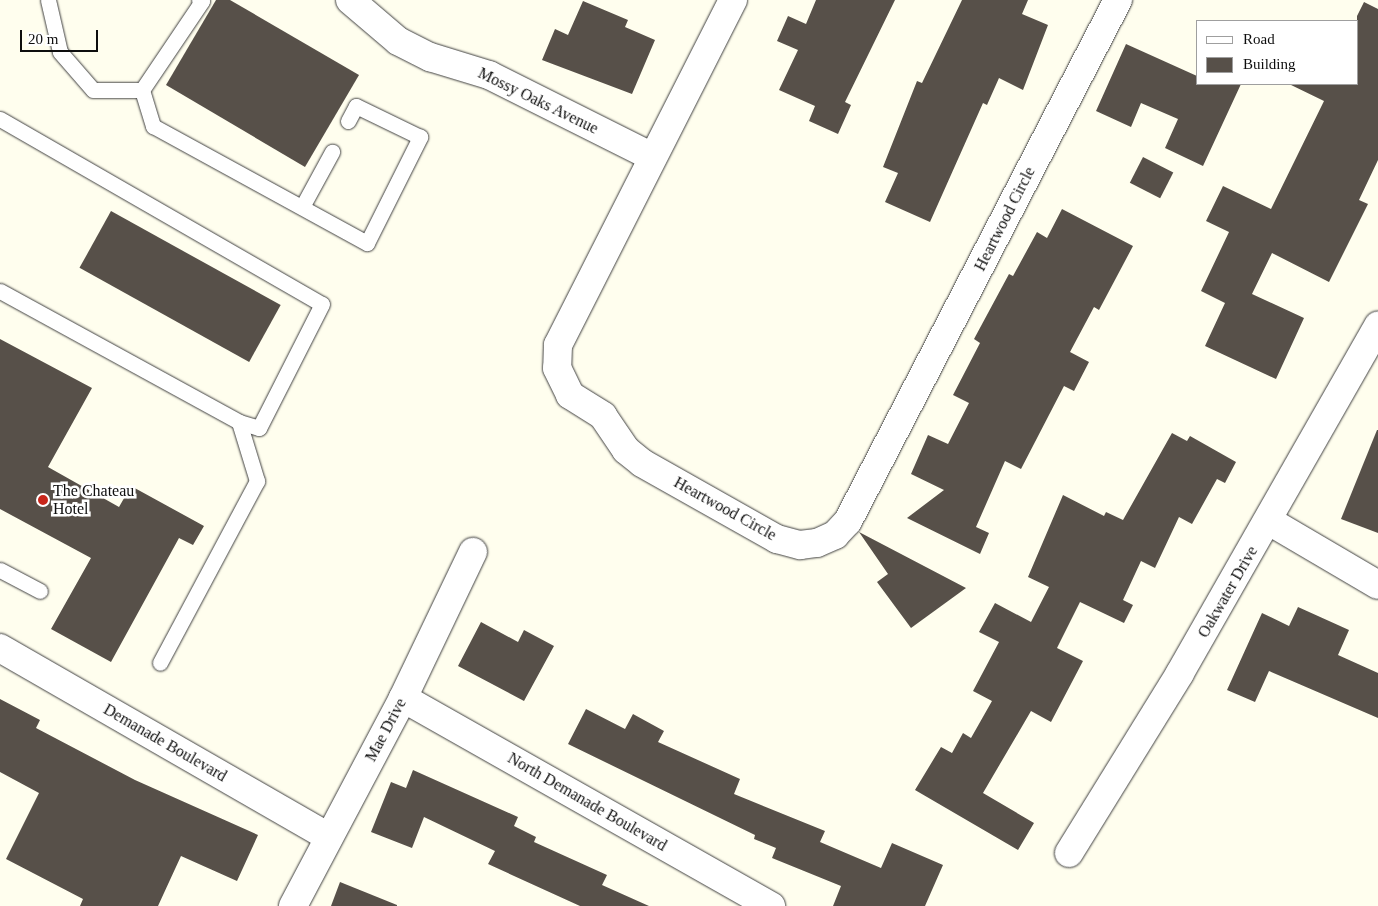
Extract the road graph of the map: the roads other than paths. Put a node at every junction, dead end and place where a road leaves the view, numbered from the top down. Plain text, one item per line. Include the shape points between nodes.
1 (48, 0) edge
2 (199, 0) edge
3 (350, 0) edge
4 (732, 0) edge
5 (1118, 0) edge
6 (142, 90) junction
7 (0, 119) edge
8 (348, 121) dead end
9 (332, 152) dead end
10 (652, 157) junction
11 (302, 207) junction
12 (0, 291) edge
13 (1378, 326) edge
14 (239, 422) junction
15 (1269, 521) junction
16 (474, 552) dead end
17 (0, 570) edge
18 (1378, 585) edge
19 (40, 591) dead end
20 (0, 648) edge
21 (160, 663) dead end
22 (403, 698) junction
23 (329, 837) junction
24 (1069, 853) dead end
25 (293, 906) edge
26 (771, 906) edge

1 - 6 lane via 60,52 93,90
2 - 6 lane via 202,2
3 - 10 street, Mossy Oaks Avenue via 398,41 430,57 489,75
4 - 10 street, Heartwood Circle
5 - 10 street, Heartwood Circle via 848,521 835,535 817,543 800,545 777,539 642,463 626,450 603,416 578,403 560,379 558,345
6 - 11 lane via 153,126
7 - 14 lane via 322,304 260,428
8 - 11 lane via 356,106 420,137 367,243
9 - 11 lane
12 - 14 lane
13 - 15 street, Oakwater Drive
14 - 21 lane via 256,481
15 - 18 street
15 - 24 street, Oakwater Drive
16 - 22 street, Mae Drive
17 - 19 lane
20 - 23 street, Demanade Boulevard
22 - 23 street, Mae Drive
22 - 26 street, North Demanade Boulevard
23 - 25 street, Mae Drive

